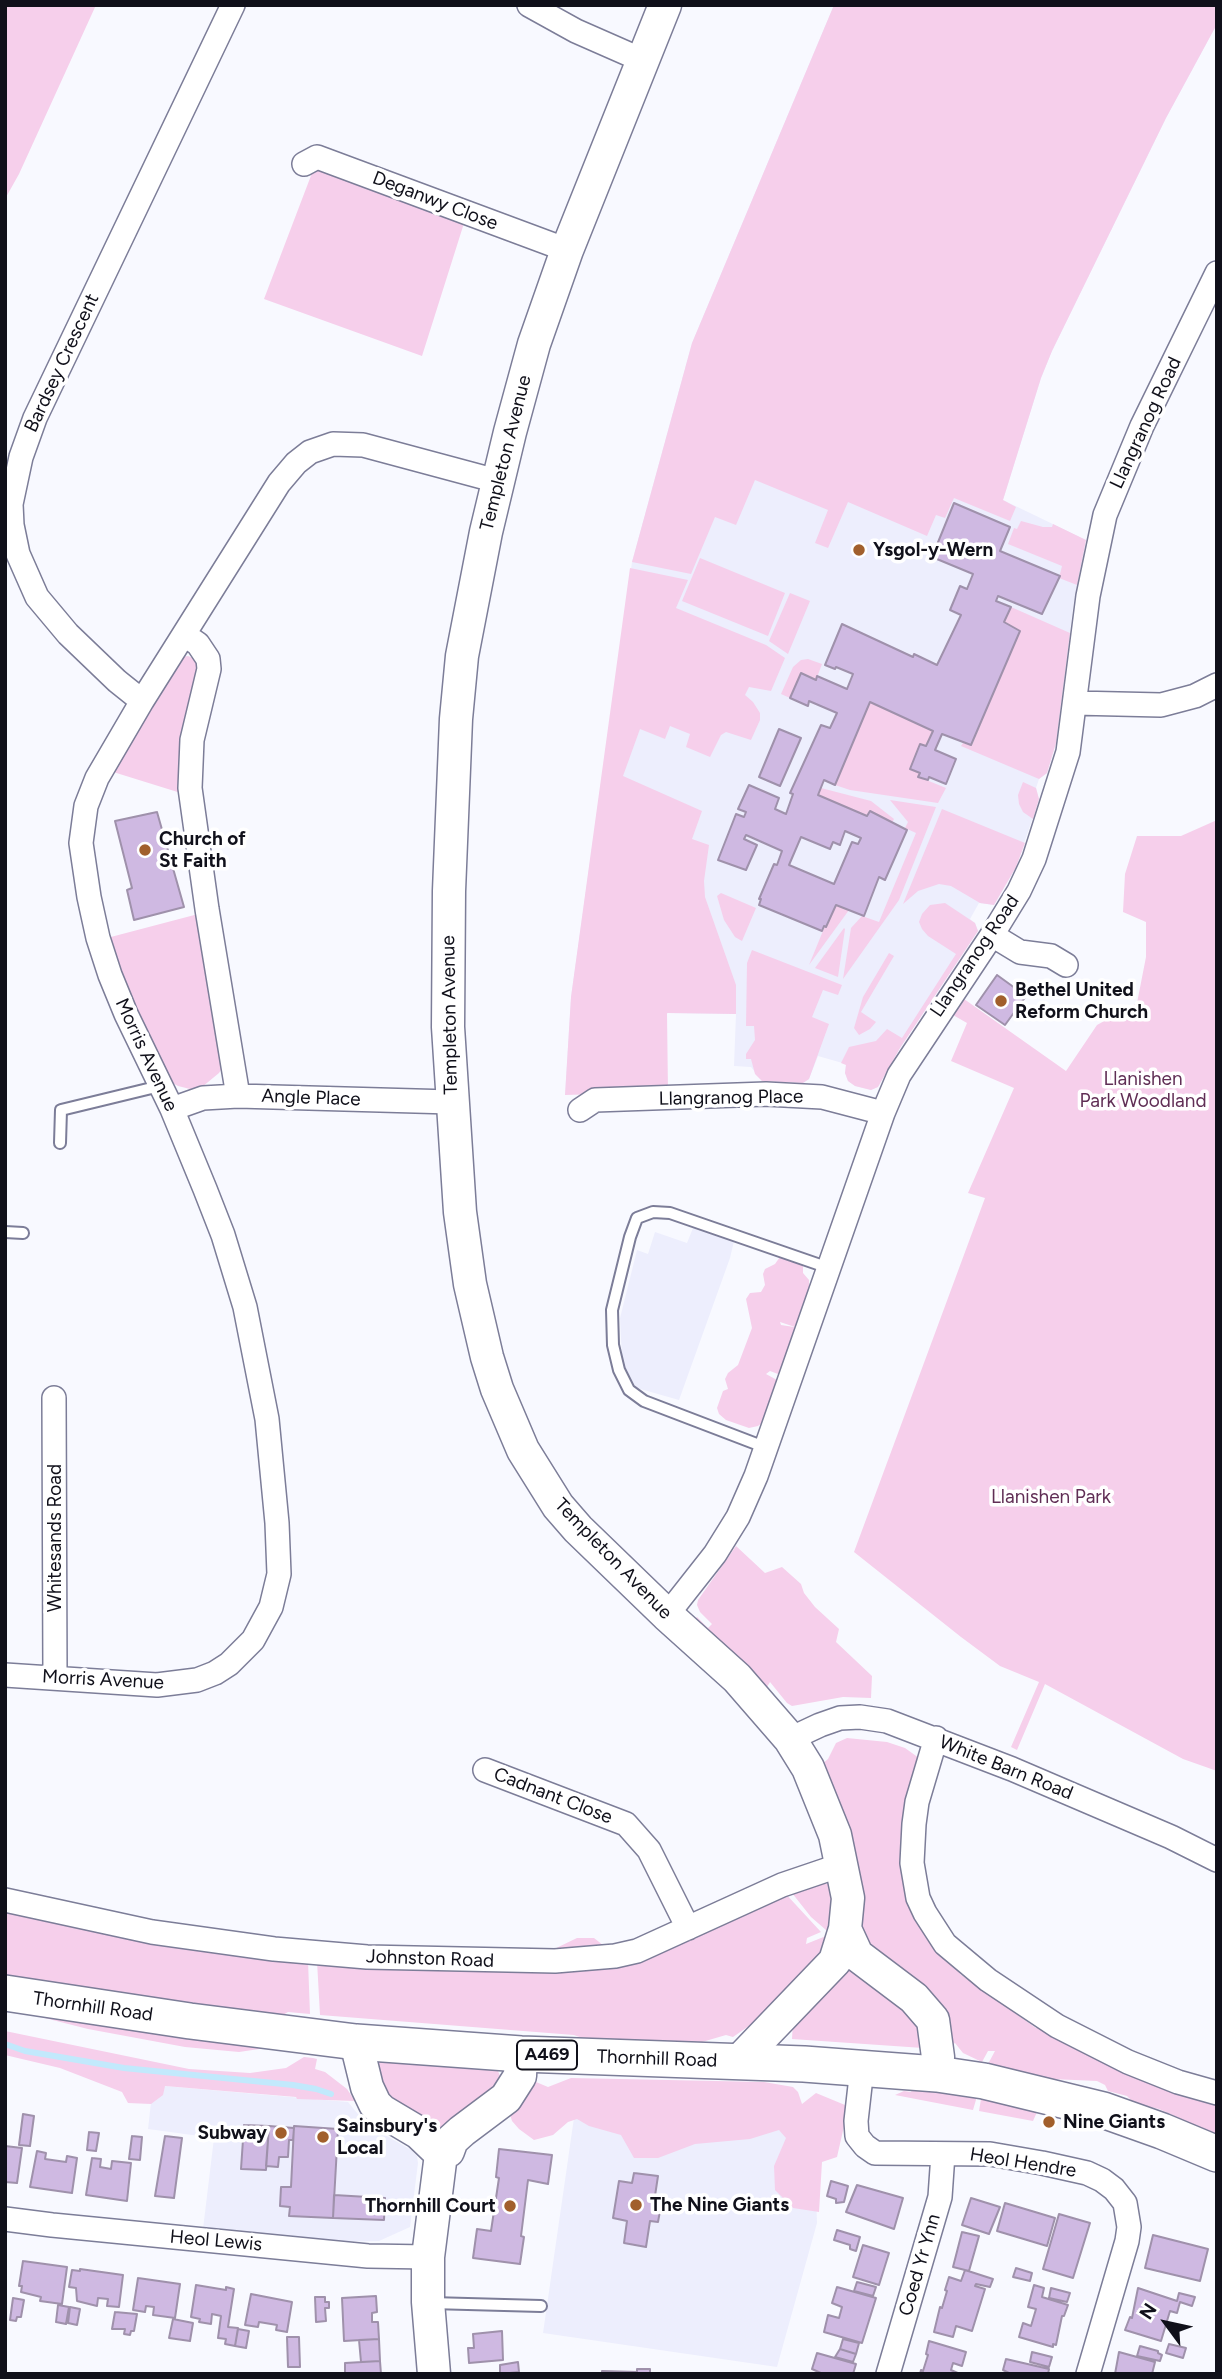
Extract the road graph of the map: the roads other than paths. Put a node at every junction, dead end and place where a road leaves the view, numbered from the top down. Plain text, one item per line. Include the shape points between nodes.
1 (233, 5) edge
2 (529, 5) edge
3 (665, 5) edge
4 (642, 60) junction
5 (304, 164) dead end
6 (567, 250) junction
7 (1217, 273) edge
8 (497, 481) junction
9 (9, 526) edge
10 (185, 635) junction
11 (1217, 685) edge
12 (142, 701) junction
13 (1075, 704) junction
14 (992, 935) junction
15 (1066, 965) dead end
16 (160, 1086) junction
17 (238, 1096) junction
18 (451, 1101) junction
19 (172, 1109) junction
20 (580, 1110) dead end
21 (883, 1113) junction
22 (60, 1143) dead end
23 (5, 1232) edge
24 (23, 1233) dead end
25 (829, 1268) junction
26 (54, 1398) dead end
27 (766, 1448) junction
28 (667, 1615) junction
29 (5, 1675) edge
30 (55, 1678) junction
31 (936, 1738) junction
32 (790, 1739) junction
33 (485, 1770) dead end
34 (1217, 1860) edge
35 (841, 1865) junction
36 (5, 1900) edge
37 (688, 1928) junction
38 (845, 1929) junction
39 (5, 1993) edge
40 (356, 2042) junction
41 (521, 2054) junction
42 (739, 2061) junction
43 (862, 2068) junction
44 (937, 2074) junction
45 (1217, 2094) edge
46 (441, 2154) junction
47 (943, 2154) junction
48 (1217, 2154) edge
49 (5, 2218) edge
50 (428, 2257) junction
51 (428, 2302) junction
52 (541, 2306) dead end
53 (434, 2374) edge
54 (888, 2374) edge
55 (1087, 2374) edge

1 - 9 street, Bardsey Crescent via 35,418 19,467
2 - 4 street
3 - 4 street, Templeton Avenue
4 - 6 street, Templeton Avenue
5 - 6 street, Deganwy Close via 317,157
6 - 8 street, Templeton Avenue via 530,357
7 - 13 street, Llangranog Road via 1142,426 1105,515 1088,596
8 - 10 street, Morris Avenue via 363,445 333,444 310,452 279,483
8 - 18 street, Templeton Avenue via 462,656 456,719 449,918
9 - 12 street, Bardsey Crescent via 27,579 48,613
10 - 12 street, Morris Avenue
10 - 17 street via 208,659 192,740 190,788
11 - 13 street via 1161,705
12 - 16 street, Morris Avenue via 97,778 86,806 81,843 98,938 110,975
13 - 14 street, Llangranog Road via 1069,752 1034,859
14 - 15 street via 1015,950
14 - 21 street, Llangranog Road via 907,1060
16 - 19 street, Morris Avenue
16 - 22 lane via 61,1111
17 - 18 street, Angle Place
17 - 19 street, Angle Place via 202,1098
18 - 28 street, Templeton Avenue via 470,1284 487,1357 510,1421 558,1506
19 - 30 street, Morris Avenue via 223,1235 245,1307 272,1458 279,1573 276,1591 262,1625 241,1653 197,1681 157,1685
20 - 21 street, Llangranog Place via 595,1100 765,1094 822,1097
21 - 25 street, Llangranog Road
23 - 24 lane
25 - 27 street, Llangranog Road
25 - 27 lane via 670,1213 653,1212 637,1218 630,1237 612,1310 613,1345 629,1390 644,1401
26 - 30 street, Whitesands Road
27 - 28 street, Llangranog Road via 728,1534
28 - 32 street, Templeton Avenue via 737,1678
29 - 30 street, Morris Avenue
31 - 32 street, White Barn Road via 887,1721 847,1717
31 - 34 street, White Barn Road
31 - 45 street via 917,1802 912,1863 918,1898 945,1944 988,1980 1057,2026 1128,2062
32 - 35 street, Templeton Avenue via 828,1815
33 - 37 street, Cadnant Close via 626,1824 649,1850
35 - 37 street, Johnston Road via 782,1885
35 - 38 street, Templeton Avenue via 848,1898
36 - 37 street, Johnston Road via 152,1932 367,1957 583,1960 637,1951
38 - 42 street, Templeton Avenue via 835,1961
38 - 44 street via 857,1955 914,1998 933,2020
39 - 40 main road, Thornhill Road / A469
40 - 41 main road, Thornhill Road / A469
40 - 46 street via 375,2104
41 - 42 main road, Thornhill Road / A469
41 - 46 street via 520,2076 506,2098 462,2131
42 - 43 main road, Thornhill Road / A469
43 - 44 main road, Thornhill Road / A469
43 - 47 street via 856,2121 857,2136 865,2146 875,2153
44 - 48 main road, Thornhill Road / A469 via 1103,2110
46 - 50 street
47 - 54 street, Coed Yr Ynn via 940,2197
47 - 55 street, Heol Hendre via 990,2154 1087,2173 1114,2189 1125,2203 1126,2241
49 - 50 street, Heol Lewis via 354,2255
50 - 51 street
51 - 52 lane
51 - 53 street

